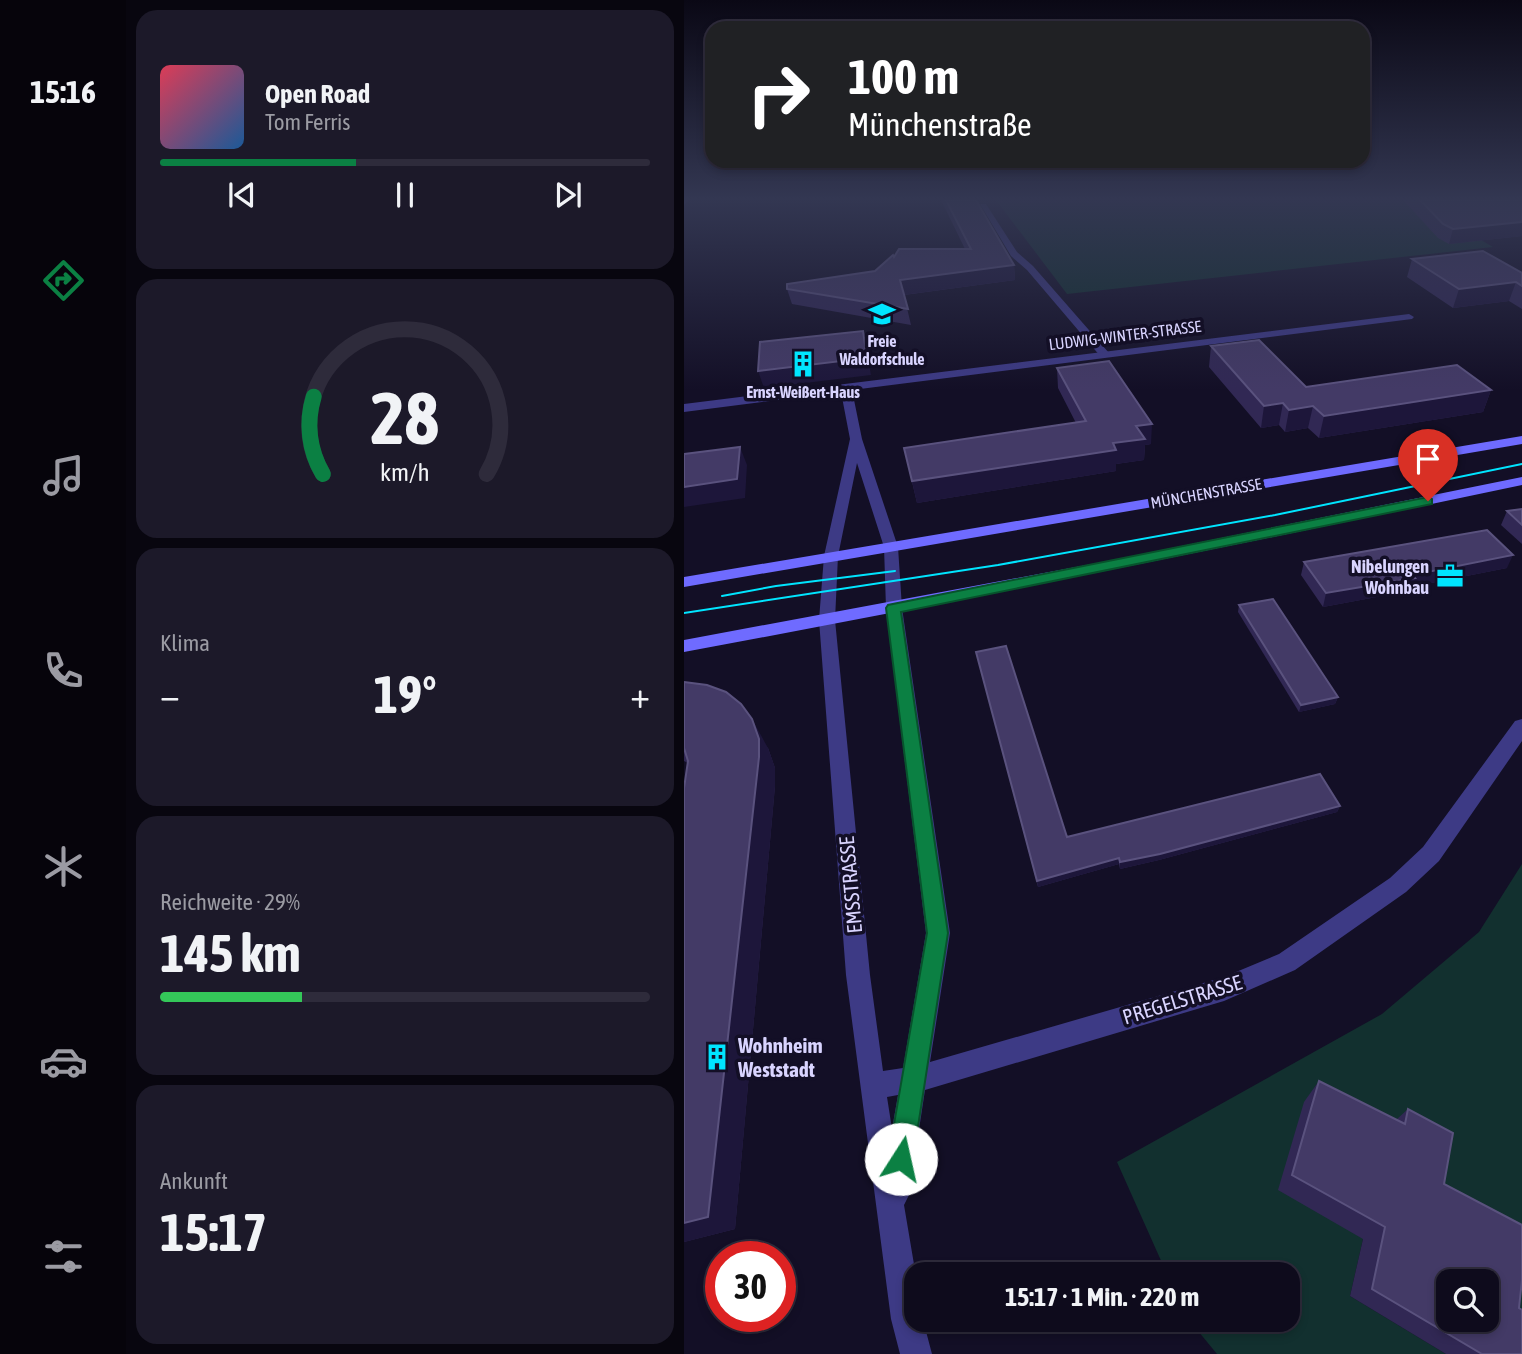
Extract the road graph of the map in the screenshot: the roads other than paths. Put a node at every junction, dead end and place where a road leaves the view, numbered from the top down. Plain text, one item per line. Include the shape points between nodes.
1 (1024, 263) edge
2 (1409, 317) dead end
3 (1105, 355) junction
4 (846, 387) junction
5 (684, 408) edge
6 (856, 439) junction
7 (1522, 440) edge
8 (1522, 481) edge
9 (891, 547) junction
10 (831, 556) junction
11 (684, 582) edge
12 (893, 608) junction
13 (826, 620) junction
14 (684, 646) edge
15 (1522, 726) edge
16 (914, 1080) junction
17 (872, 1086) junction
18 (892, 1213) junction
19 (916, 1354) edge

1 - 3 street
2 - 3 street, LUDWIG-WINTER-STRASSE
3 - 4 street, LUDWIG-WINTER-STRASSE
4 - 5 street, LUDWIG-WINTER-STRASSE
4 - 6 street
6 - 9 street
6 - 10 street
7 - 9 main road, MÜNCHENSTRASSE
8 - 12 main road
9 - 10 main road, MÜNCHENSTRASSE
9 - 12 street
10 - 11 main road, MÜNCHENSTRASSE
10 - 13 street, EMSSTRASSE
12 - 13 main road
12 - 16 street, EMSSTRASSE via 938,933
13 - 14 main road
13 - 17 street, EMSSTRASSE
15 - 16 street, PREGELSTRASSE via 1431,854 1398,885 1287,961 1224,989
16 - 17 street, PREGELSTRASSE
16 - 18 street, EMSSTRASSE
17 - 18 street, EMSSTRASSE
18 - 19 street, EMSSTRASSE

